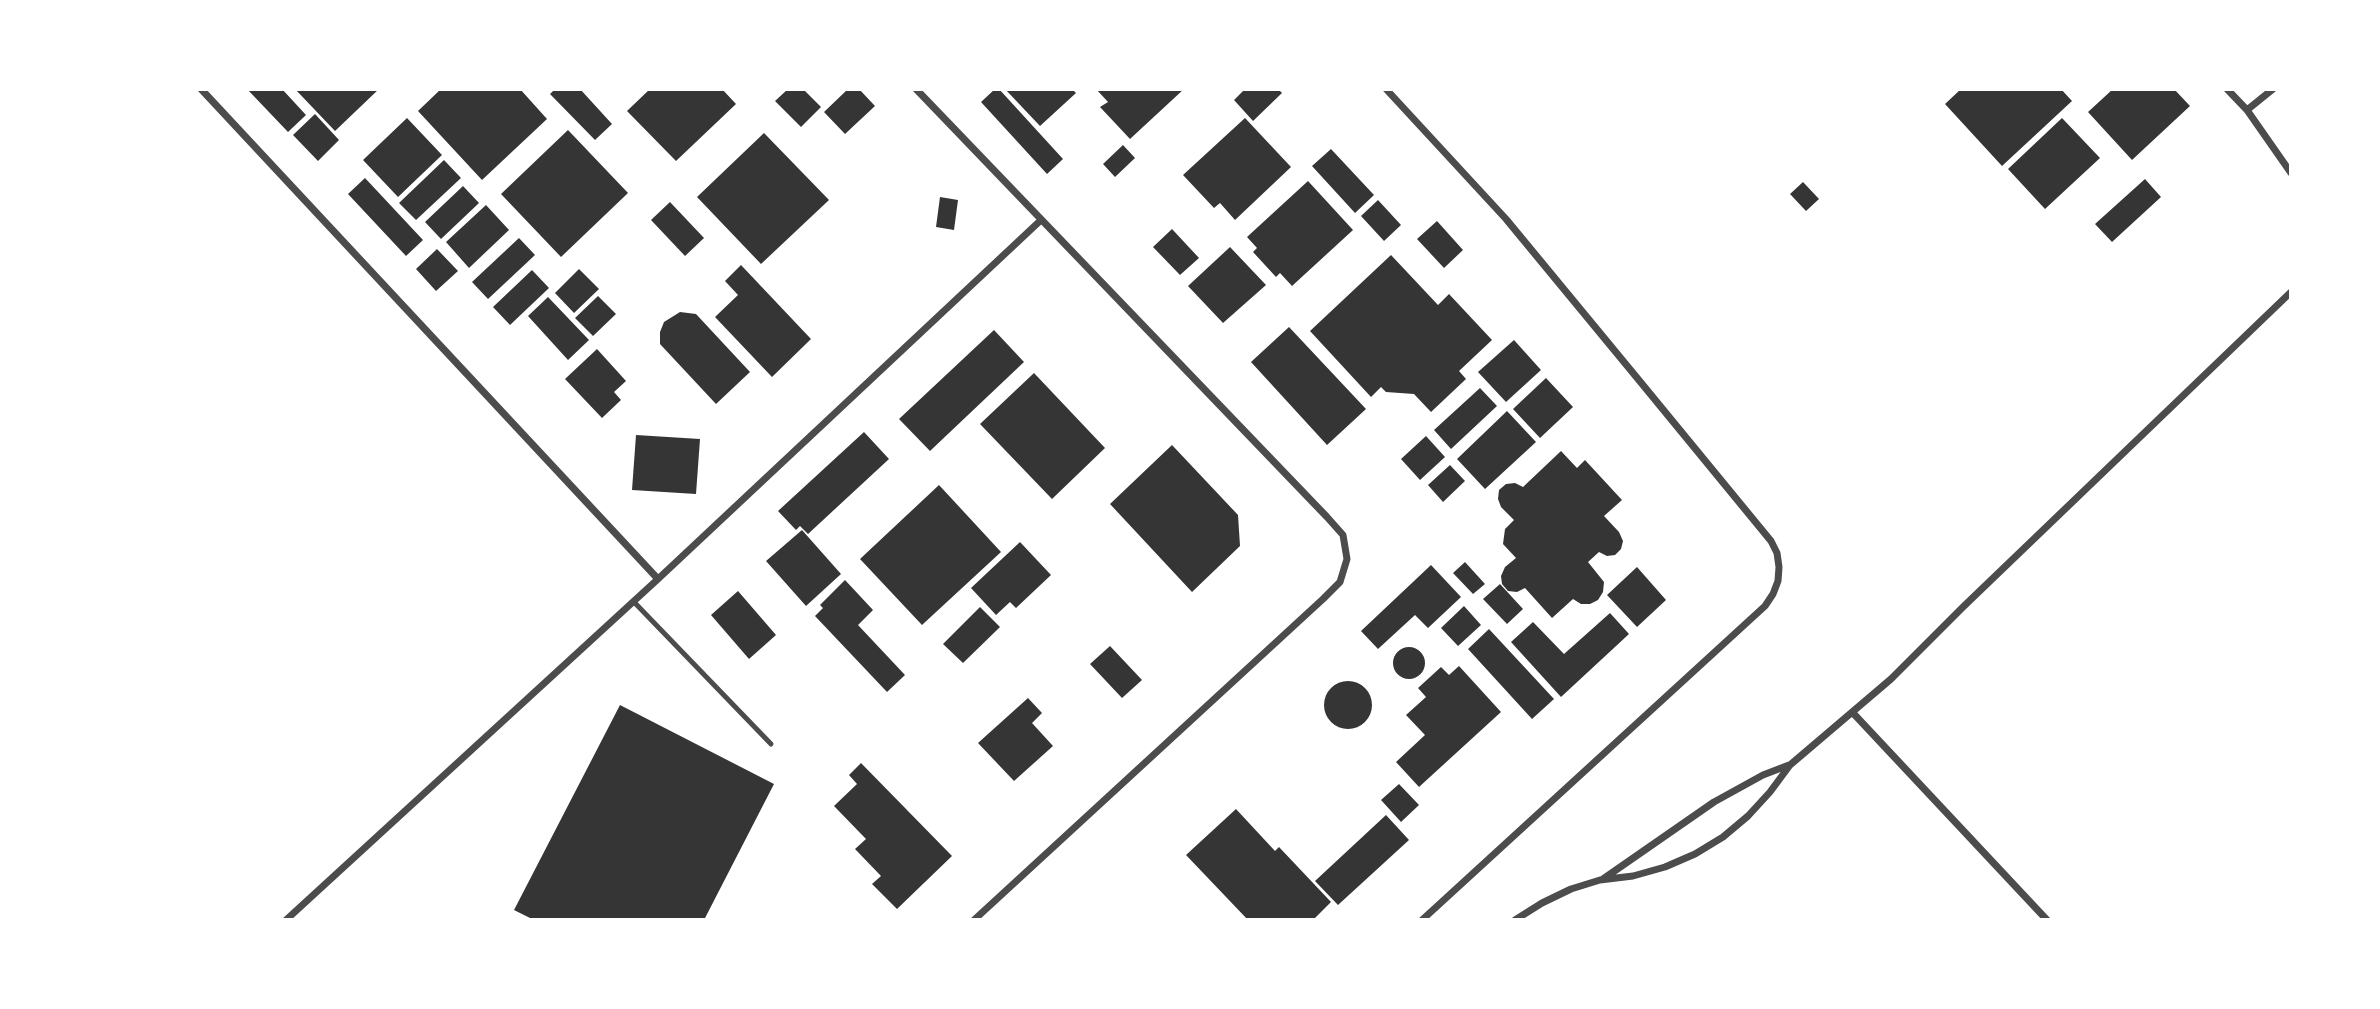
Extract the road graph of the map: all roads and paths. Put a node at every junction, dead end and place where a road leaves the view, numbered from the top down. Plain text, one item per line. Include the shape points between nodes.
1 (201, 89) edge
2 (916, 89) edge
3 (1386, 89) edge
4 (2227, 89) edge
5 (2273, 89) edge
6 (2247, 110) junction
7 (2291, 173) edge
8 (1041, 220) junction
9 (2291, 292) edge
10 (657, 579) junction
11 (633, 601) junction
12 (1853, 713) junction
13 (771, 744) dead end
14 (1790, 765) junction
15 (1600, 880) junction
16 (286, 920) edge
17 (974, 920) edge
18 (1422, 920) edge
19 (1516, 920) edge
20 (2047, 920) edge

1 - 10 street
2 - 8 street
3 - 18 street via 1506,219 1665,411 1771,541 1779,567 1778,582 1765,606
4 - 6 street
5 - 6 street
6 - 7 street
8 - 10 street
8 - 17 street via 1327,517 1343,535 1347,559 1340,582 1323,599
9 - 12 street
10 - 11 street
11 - 13 lane
11 - 16 street
12 - 14 street
12 - 20 street
14 - 15 street via 1722,797
14 - 15 street via 1748,816 1723,837 1665,867
15 - 19 street via 1542,902

